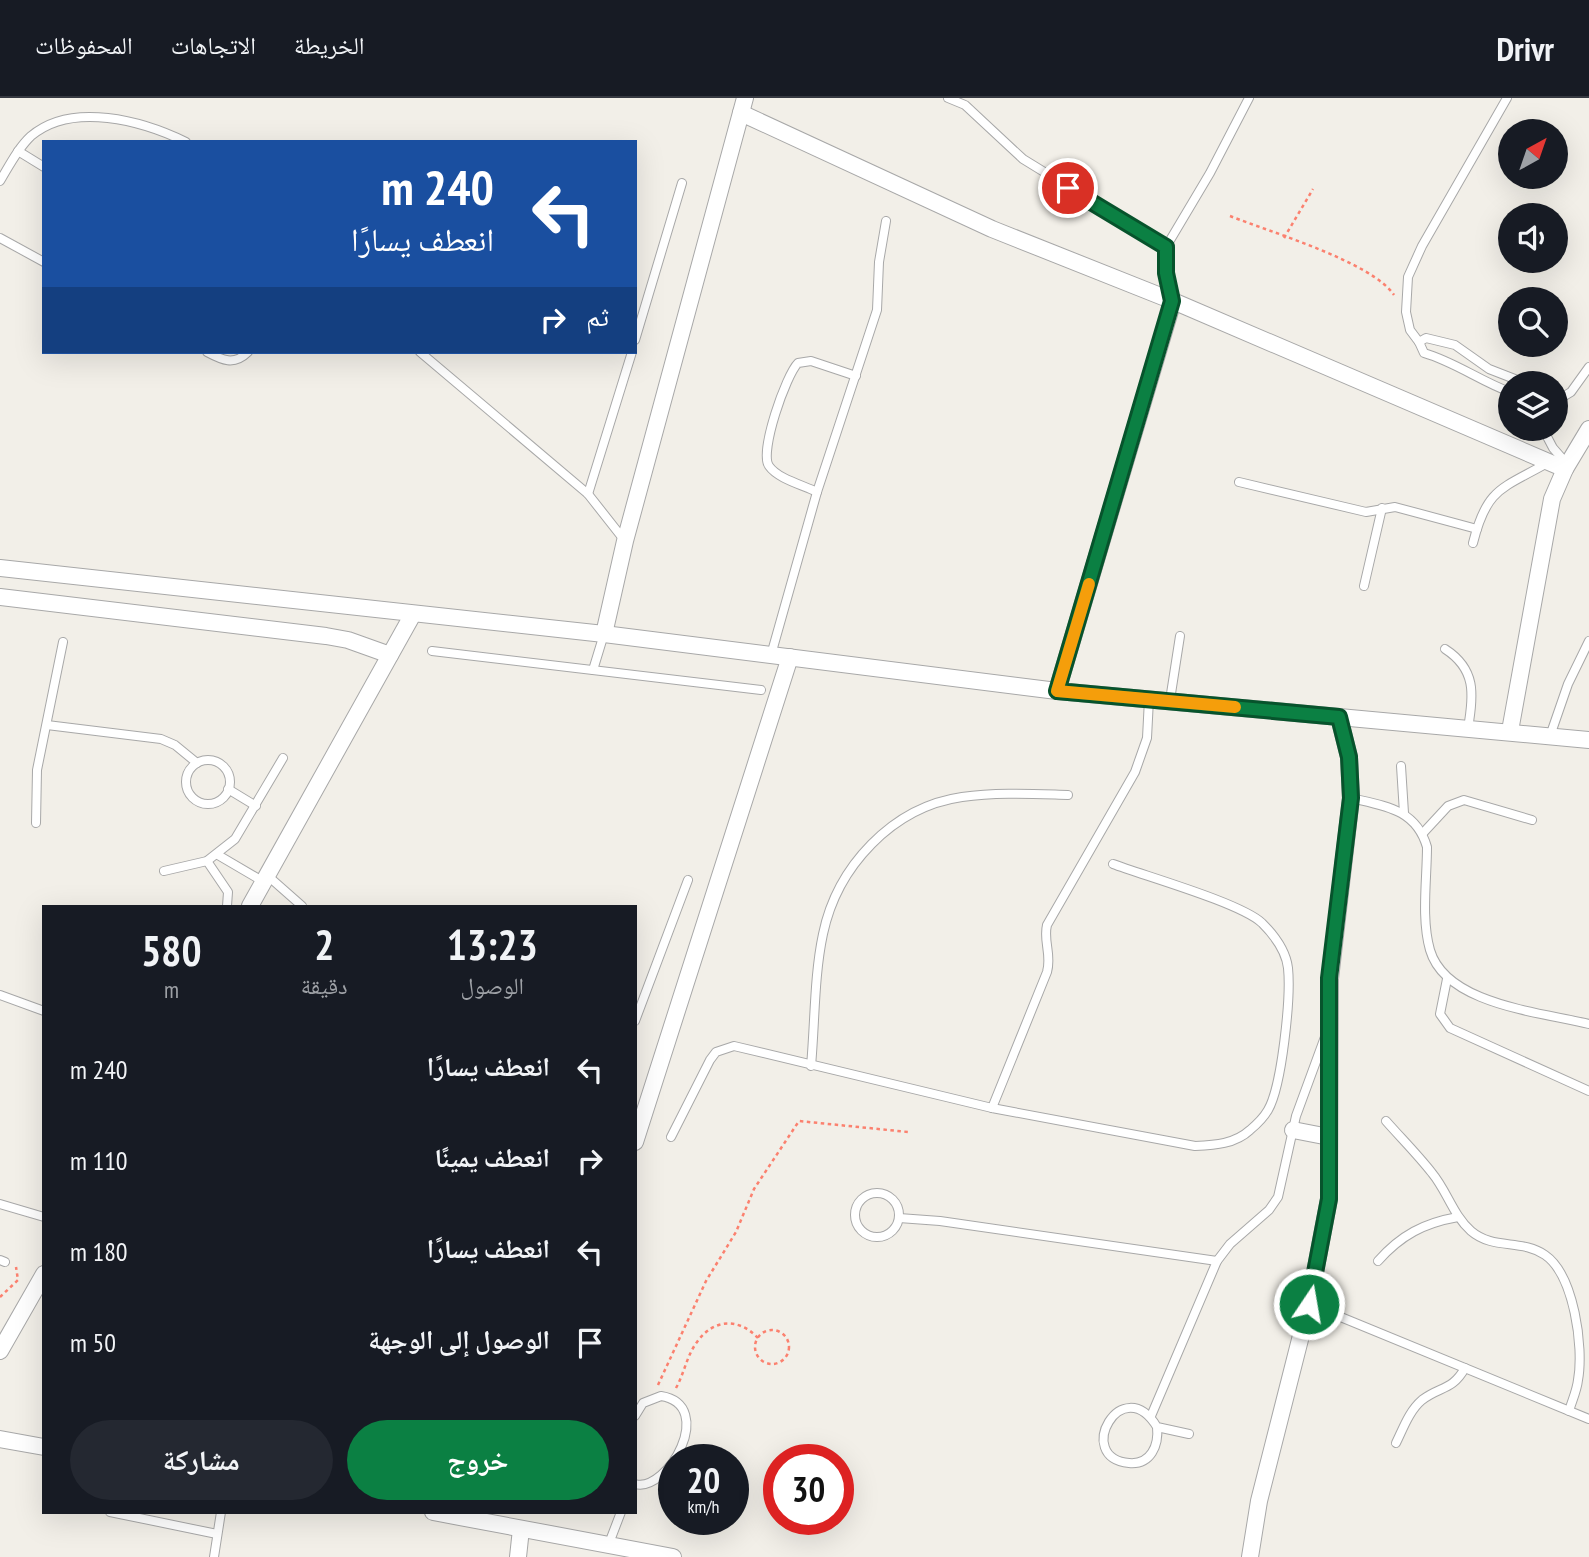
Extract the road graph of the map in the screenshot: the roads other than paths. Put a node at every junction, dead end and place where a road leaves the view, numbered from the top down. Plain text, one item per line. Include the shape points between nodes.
1 (948, 98) edge
2 (1249, 98) edge
3 (1507, 98) edge
4 (967, 101) edge
5 (743, 106) edge
6 (181, 140) edge
7 (18, 151) junction
8 (42, 166) edge
9 (0, 181) edge
10 (682, 183) dead end
11 (886, 221) dead end
12 (0, 238) edge
13 (1166, 247) junction
14 (42, 261) edge
15 (1172, 301) junction
16 (637, 333) edge
17 (1419, 342) junction
18 (211, 354) edge
19 (245, 354) edge
20 (422, 354) edge
21 (631, 354) edge
22 (1589, 367) edge
23 (1498, 372) edge
24 (856, 376) junction
25 (1498, 387) edge
26 (1568, 395) edge
27 (1589, 429) edge
28 (1549, 441) edge
29 (1549, 462) junction
30 (1566, 466) junction
31 (1239, 482) dead end
32 (817, 492) junction
33 (588, 494) junction
34 (1382, 508) junction
35 (1477, 529) junction
36 (625, 541) junction
37 (1473, 543) dead end
38 (0, 568) edge
39 (1364, 586) dead end
40 (0, 597) edge
41 (413, 614) junction
42 (604, 634) junction
43 (1180, 636) dead end
44 (1589, 641) edge
45 (63, 642) dead end
46 (1445, 649) dead end
47 (432, 651) dead end
48 (390, 655) junction
49 (771, 655) junction
50 (790, 657) junction
51 (593, 670) junction
52 (761, 690) dead end
53 (1057, 691) junction
54 (1149, 699) junction
55 (1170, 700) junction
56 (1339, 717) junction
57 (47, 725) junction
58 (1468, 728) junction
59 (1510, 731) junction
60 (1550, 736) junction
61 (1589, 740) edge
62 (284, 758) dead end
63 (197, 763) junction
64 (1401, 766) dead end
65 (228, 789) junction
66 (1068, 795) dead end
67 (1351, 798) junction
68 (256, 806) junction
69 (1404, 813) junction
70 (1532, 820) dead end
71 (36, 823) dead end
72 (1423, 834) junction
73 (218, 855) junction
74 (208, 861) junction
75 (1113, 864) dead end
76 (164, 871) dead end
77 (266, 879) junction
78 (688, 880) dead end
79 (226, 905) edge
80 (251, 905) edge
81 (301, 905) edge
82 (1447, 979) junction
83 (0, 995) edge
84 (42, 1010) edge
85 (637, 1016) edge
86 (1589, 1024) edge
87 (1330, 1028) junction
88 (811, 1066) junction
89 (1589, 1091) edge
90 (992, 1108) junction
91 (1386, 1121) dead end
92 (1293, 1130) junction
93 (637, 1136) edge
94 (671, 1137) dead end
95 (1329, 1137) junction
96 (0, 1203) edge
97 (42, 1216) edge
98 (1458, 1217) junction
99 (899, 1218) junction
100 (1217, 1261) junction
101 (1378, 1261) dead end
102 (42, 1277) edge
103 (1309, 1304) junction
104 (0, 1350) edge
105 (1465, 1367) junction
106 (1569, 1411) junction
107 (637, 1413) edge
108 (1151, 1416) junction
109 (1589, 1419) edge
110 (1157, 1427) junction
111 (1189, 1434) dead end
112 (0, 1439) edge
113 (1396, 1443) dead end
114 (42, 1447) edge
115 (637, 1484) edge
116 (120, 1514) edge
117 (221, 1514) edge
118 (448, 1514) edge
119 (620, 1514) edge
120 (517, 1523) edge
121 (217, 1534) junction
122 (608, 1546) junction
123 (214, 1557) edge
124 (518, 1557) edge
125 (673, 1557) edge
126 (1250, 1557) edge

1 - 4 lane
2 - 13 lane
3 - 17 lane via 1415,261 1405,295 1410,330
4 - 13 lane via 1023,159
5 - 15 street via 1003,234
5 - 36 street
6 - 7 lane via 136,122 75,119 43,128
7 - 8 lane
7 - 9 lane
10 - 16 lane
11 - 24 lane via 879,301
12 - 14 lane
13 - 15 lane
15 - 29 street
15 - 53 street
17 - 23 lane via 1426,338 1447,342
17 - 25 lane via 1424,353
18 - 19 lane via 233,361
20 - 33 lane
21 - 33 lane
22 - 26 lane
24 - 32 lane
24 - 32 lane via 811,361 798,363 765,446 766,460 774,472
27 - 30 street
28 - 30 lane
29 - 30 street
29 - 35 lane via 1492,495
30 - 59 street via 1548,514
31 - 34 lane via 1366,512
32 - 49 lane
33 - 36 lane
34 - 35 lane via 1395,507
34 - 39 lane
35 - 37 lane
36 - 42 street
38 - 41 street
40 - 48 street via 326,636
41 - 42 street
41 - 48 street
42 - 49 street
42 - 51 lane
43 - 55 lane
44 - 60 lane
45 - 57 lane
46 - 58 lane via 1457,657 1471,680
47 - 51 lane
48 - 77 street
49 - 50 street
50 - 53 street
50 - 93 street
51 - 52 lane
53 - 54 street
54 - 55 street
54 - 90 lane via 1147,738 1135,772 1047,925 1047,972
55 - 56 street
56 - 58 street
56 - 67 street via 1349,757
57 - 63 lane via 161,739 187,752
57 - 71 lane via 37,770
58 - 59 street
59 - 60 street
60 - 61 street
62 - 68 lane
63 - 65 lane via 218,763 228,774
63 - 65 lane via 187,774 191,796 212,803
64 - 69 lane
65 - 68 lane
66 - 88 lane via 959,797 918,811 882,834 859,857 839,887 822,936
67 - 69 lane
67 - 87 street via 1333,930
68 - 73 lane via 235,839
69 - 72 lane
70 - 72 lane via 1464,800 1448,806
72 - 82 lane via 1427,935 1433,959
73 - 74 lane
73 - 77 lane
74 - 76 lane
74 - 79 lane via 228,892
75 - 90 lane via 1236,908 1260,920 1278,941 1288,966 1288,993 1278,1084 1268,1110 1249,1132 1224,1144 1195,1146
77 - 80 street
77 - 81 lane
78 - 85 lane
82 - 86 lane via 1475,996
82 - 89 lane via 1440,1014 1450,1028
83 - 84 lane
87 - 92 lane
87 - 95 street
88 - 90 lane
88 - 94 lane via 724,1047 710,1060
91 - 98 lane via 1433,1173
92 - 95 street
92 - 100 lane via 1278,1197
95 - 103 street via 1329,1199
96 - 97 lane
98 - 101 lane via 1413,1230
98 - 106 lane via 1480,1238 1496,1245 1529,1248 1557,1267 1573,1306 1580,1356
99 - 99 lane via 898,1208 884,1194 865,1196 855,1213 856,1222 870,1236 889,1234
99 - 100 lane via 940,1220
100 - 108 lane
102 - 104 street
103 - 105 lane
103 - 126 street via 1269,1457
105 - 106 lane
105 - 113 lane via 1448,1388 1415,1407
106 - 109 lane
107 - 115 lane via 652,1398 671,1397 687,1413 688,1425 661,1478 652,1484
108 - 110 lane
108 - 110 lane via 1128,1408 1116,1412 1107,1421 1104,1445 1122,1462 1146,1460 1155,1451
110 - 111 lane
112 - 114 street
116 - 121 lane
117 - 121 lane
118 - 120 street
119 - 122 lane
120 - 122 street
120 - 124 street
121 - 123 lane
122 - 125 street

